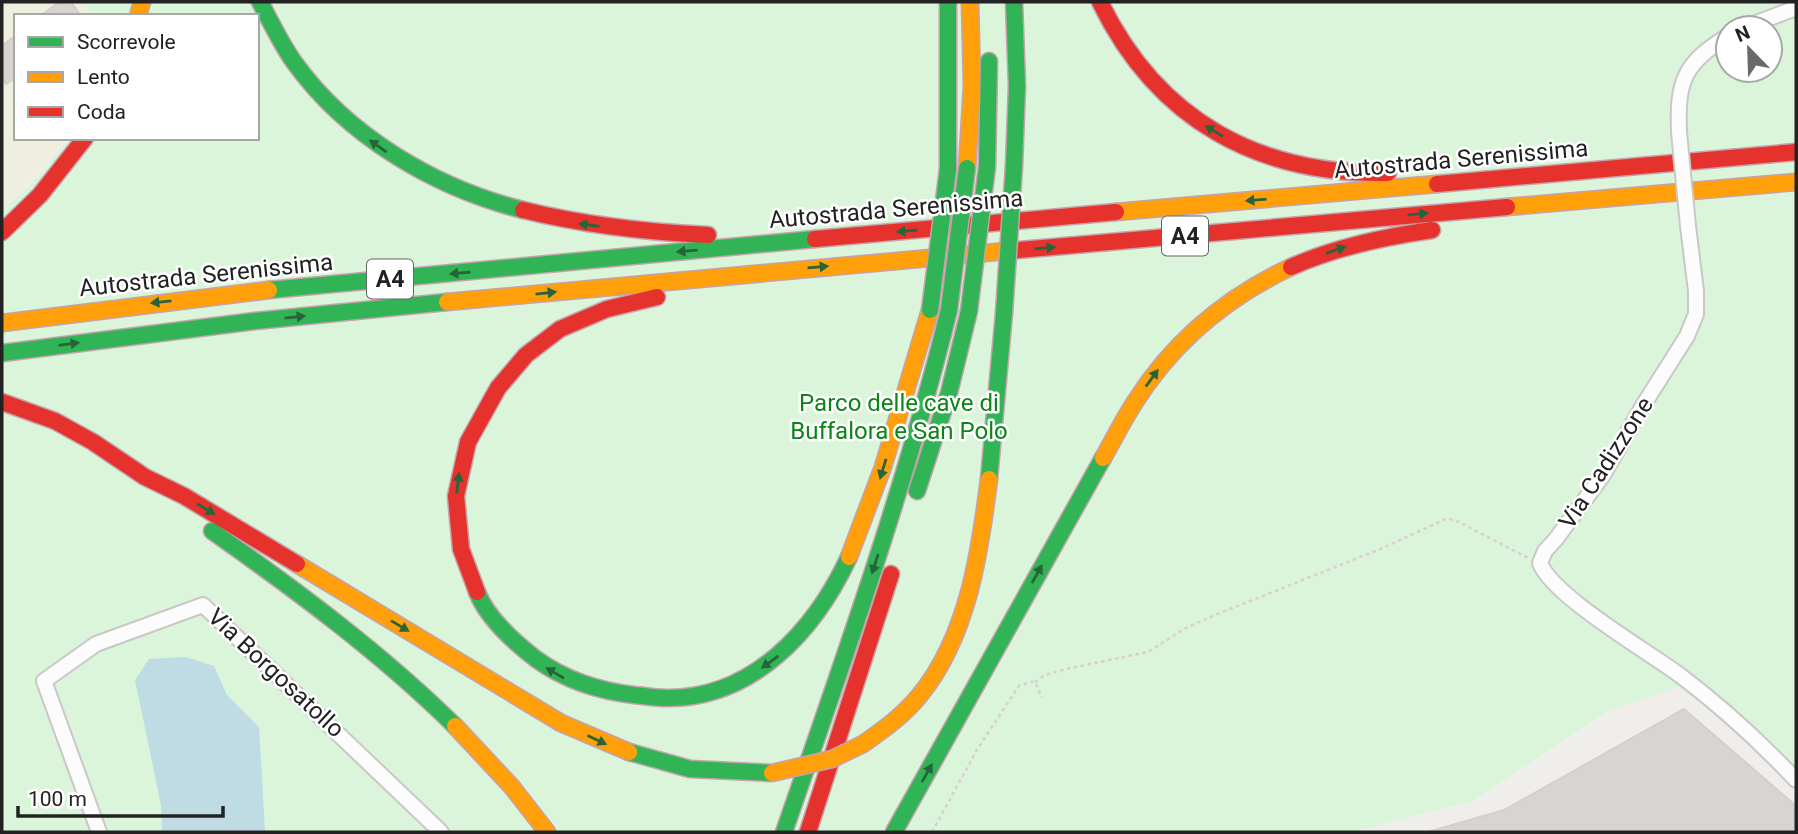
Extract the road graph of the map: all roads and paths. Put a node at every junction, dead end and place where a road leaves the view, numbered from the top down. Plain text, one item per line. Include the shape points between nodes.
1 (260, 2) edge
2 (948, 2) edge
3 (970, 2) edge
4 (1014, 2) edge
5 (1100, 2) edge
6 (989, 42) dead end
7 (1714, 46) edge
8 (83, 140) edge
9 (1796, 152) edge
10 (1617, 168) junction
11 (1796, 182) edge
12 (1619, 196) junction
13 (1515, 223) dead end
14 (1452, 229) dead end
15 (2, 232) edge
16 (779, 242) junction
17 (750, 273) junction
18 (2, 323) edge
19 (2, 353) edge
20 (2, 402) edge
21 (145, 477) junction
22 (912, 509) dead end
23 (895, 560) dead end
24 (1540, 563) junction
25 (1035, 682) junction
26 (1042, 698) dead end
27 (1796, 780) edge
28 (99, 832) edge
29 (441, 832) edge
30 (547, 832) edge
31 (784, 832) edge
32 (808, 832) edge
33 (894, 832) edge
34 (932, 832) edge

16 -> 1 highway via 579,223 487,198 423,173 361,134 325,100 283,47
2 -> 17 highway, bridge via 948,169 930,310 869,514 847,565 800,635 773,661 744,678 678,698 618,697 590,690 532,660 509,639 466,573 457,496 459,473 475,424 519,361 558,330 610,307
3 -> 31 highway, bridge via 967,168 948,310 931,388
21 -> 4 highway, bridge via 573,728 650,760 693,769 772,773 832,759 863,744 892,723 931,678 972,588 986,514 1004,313 1017,86
10 -> 5 highway via 1526,165 1366,174 1282,161 1232,142 1176,103 1121,40
6 - 22 highway, bridge via 987,167 969,311
7 - 24 street, Via Cadizzone, bridge via 1682,80 1678,105 1696,314 1687,337 1603,475
8 - 15 highway via 40,195
9 - 10 highway, Autostrada Serenissima / A4
10 -> 16 highway, Autostrada Serenissima / A4
11 - 12 highway, Autostrada Serenissima / A4
12 - 13 highway
17 -> 12 highway, Autostrada Serenissima / A4
33 -> 14 highway via 1129,412 1162,364 1220,309 1289,268 1369,239
16 -> 18 highway, Autostrada Serenissima / A4 via 253,292
19 -> 17 highway, Autostrada Serenissima / A4 via 255,321
20 - 21 highway via 55,421
21 - 30 highway via 429,698 481,749
23 - 32 highway
24 - 25 path via 1446,519 1215,615 1148,652 1066,669
24 - 27 street via 1550,580 1682,677
25 - 26 path
25 - 34 path via 1019,686 1006,702
28 - 29 street, Via Borgosatollo via 44,681 96,644 204,605

